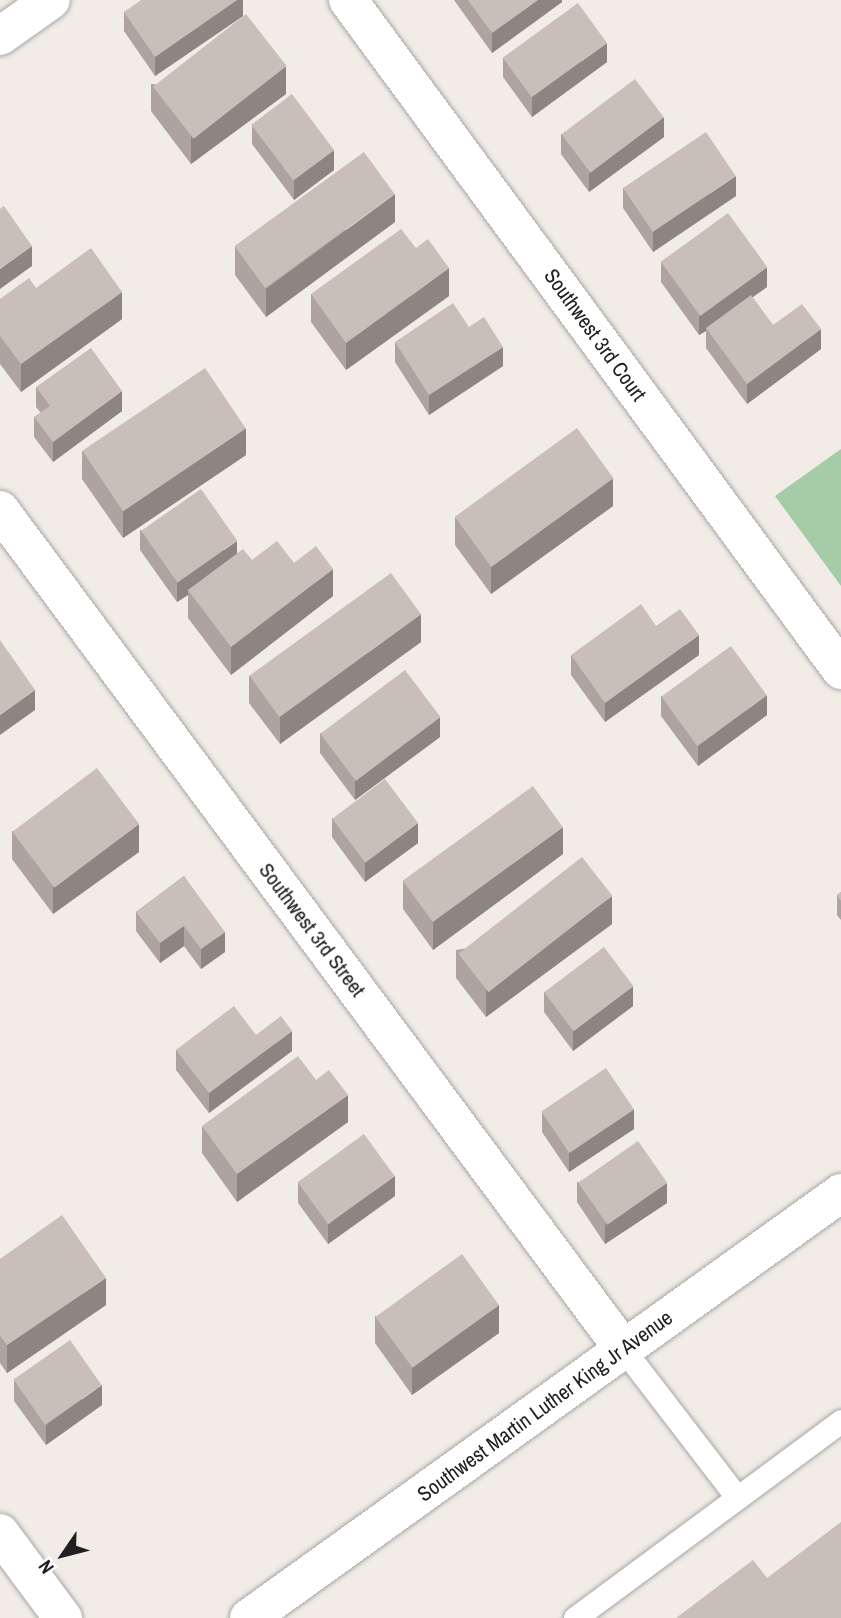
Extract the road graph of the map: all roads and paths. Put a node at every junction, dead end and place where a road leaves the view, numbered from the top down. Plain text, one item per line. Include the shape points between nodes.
1 (51, 0) edge
2 (348, 0) edge
3 (0, 36) edge
4 (0, 510) edge
5 (841, 670) edge
6 (841, 1193) edge
7 (624, 1350) junction
8 (841, 1421) edge
9 (737, 1497) junction
10 (0, 1533) edge
11 (63, 1618) edge
12 (248, 1618) edge
13 (575, 1618) edge

1 - 3 street
2 - 5 street, Southwest 3rd Court
4 - 7 street, Southwest 3rd Street
6 - 7 street, Southwest Martin Luther King Jr Avenue
7 - 9 lane
7 - 12 street, Southwest Martin Luther King Jr Avenue
8 - 9 lane
9 - 13 lane
10 - 11 street

